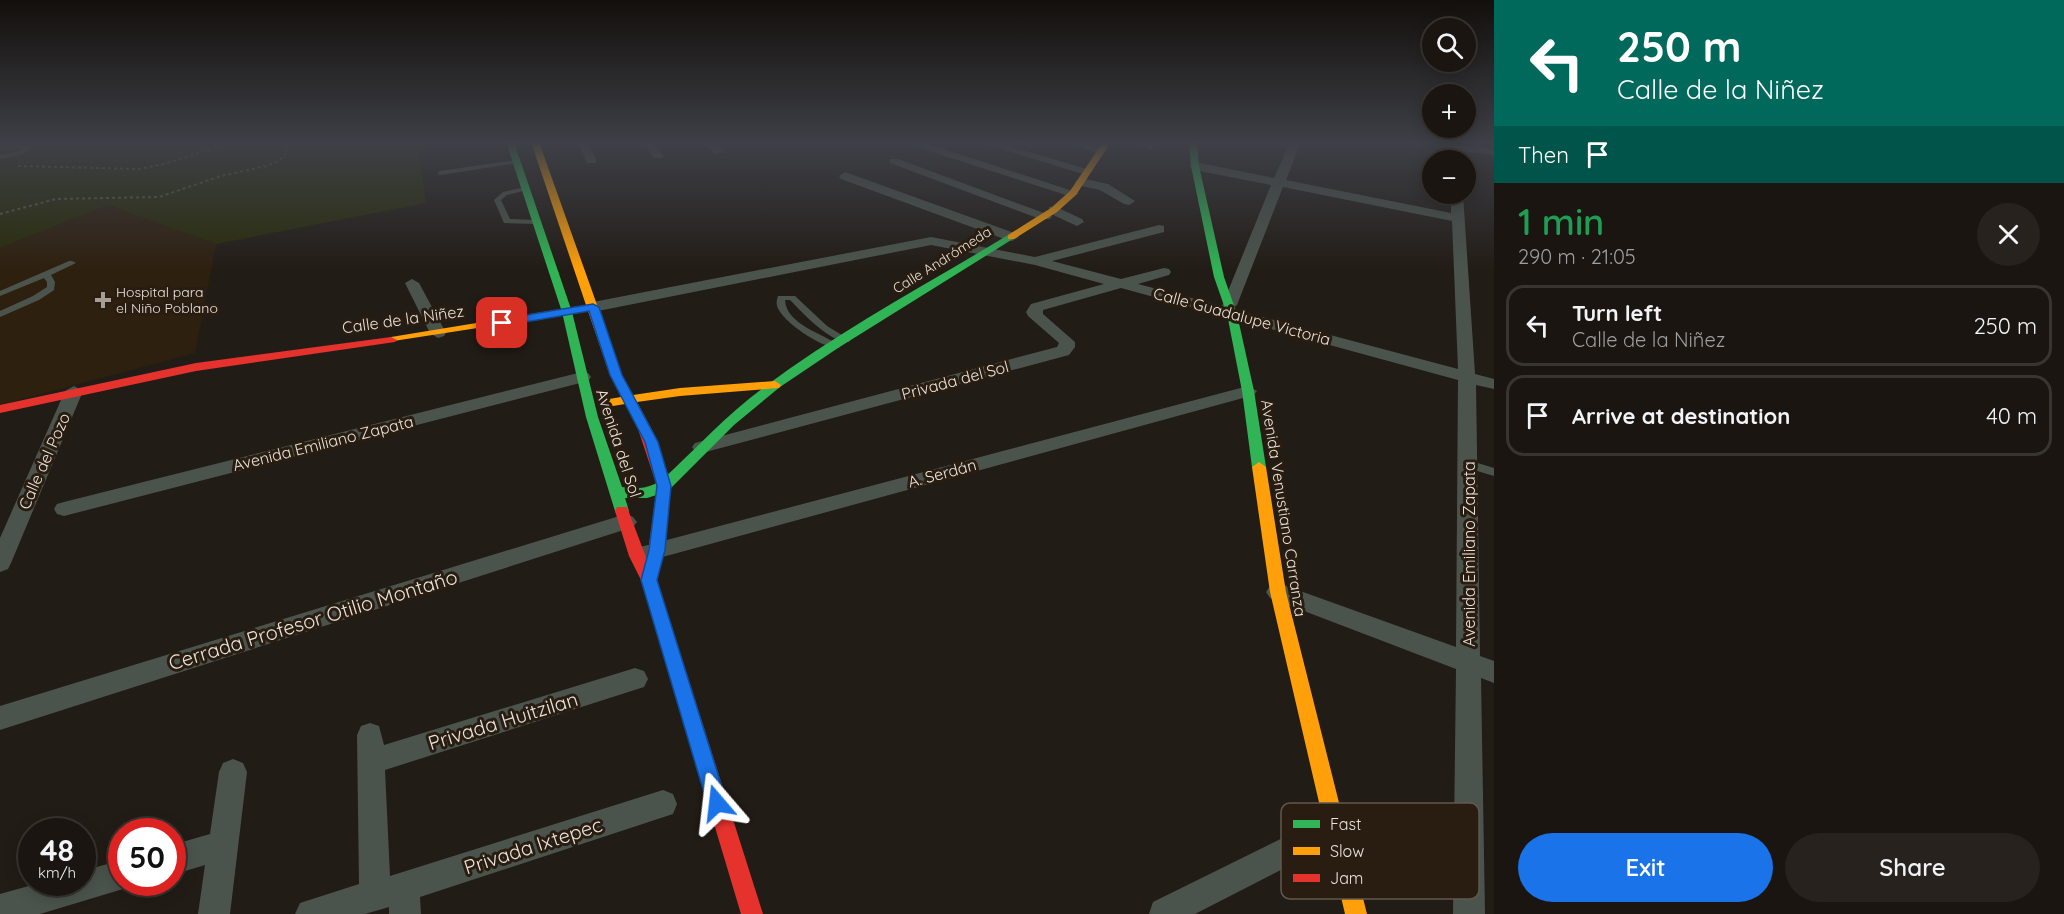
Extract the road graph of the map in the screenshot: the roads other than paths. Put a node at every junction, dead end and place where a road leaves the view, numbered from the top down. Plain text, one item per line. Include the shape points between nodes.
1 (524, 185) edge
2 (550, 185) edge
3 (870, 185) edge
4 (963, 185) edge
5 (1077, 185) edge
6 (1093, 185) edge
7 (1199, 185) edge
8 (1278, 185) edge
9 (1287, 185) edge
10 (525, 189) junction
11 (1129, 201) dead end
12 (1457, 204) edge
13 (1049, 213) junction
14 (1456, 218) junction
15 (536, 222) junction
16 (1077, 222) dead end
17 (1159, 229) dead end
18 (1012, 237) junction
19 (989, 250) junction
20 (1036, 261) junction
21 (72, 263) dead end
22 (1164, 272) dead end
23 (46, 274) junction
24 (412, 283) dead end
25 (1121, 284) junction
26 (0, 294) edge
27 (593, 307) junction
28 (1231, 309) junction
29 (567, 312) junction
30 (0, 314) edge
31 (824, 328) junction
32 (438, 333) junction
33 (812, 335) junction
34 (841, 343) junction
35 (582, 377) junction
36 (1467, 377) junction
37 (1494, 384) edge
38 (774, 385) junction
39 (74, 391) junction
40 (1248, 391) junction
41 (628, 398) junction
42 (0, 409) edge
43 (592, 417) junction
44 (702, 447) junction
45 (1468, 464) junction
46 (1494, 472) edge
47 (664, 486) junction
48 (618, 492) junction
49 (64, 509) dead end
50 (626, 522) junction
51 (657, 550) junction
52 (637, 556) junction
53 (0, 563) edge
54 (649, 580) junction
55 (1278, 592) junction
56 (1470, 663) junction
57 (1494, 672) edge
58 (635, 679) dead end
59 (0, 718) edge
60 (233, 772) dead end
61 (1329, 803) edge
62 (1469, 803) edge
63 (663, 804) dead end
64 (223, 845) junction
65 (1281, 854) edge
66 (186, 856) edge
67 (108, 879) edge
68 (375, 896) junction
69 (1352, 899) edge
70 (1469, 899) edge
71 (405, 901) edge
72 (0, 910) edge
73 (1164, 913) edge
74 (214, 914) edge
75 (311, 914) edge
76 (752, 914) edge
77 (1356, 914) edge
78 (1469, 914) edge

1 - 10 main road, Avenida del Sol
2 - 27 main road, Avenida del Sol
3 - 18 street
4 - 13 street
5 - 13 main road, Calle Andrómeda
6 - 11 street
7 - 28 main road, Avenida Venustiano Carranza via 1219,277
8 - 28 street
9 - 14 street
10 - 15 main road, Avenida del Sol
10 - 15 lane via 505,193 497,200 507,221
12 - 14 street, Avenida Emiliano Zapata
13 - 16 street
13 - 18 main road, Calle Andrómeda
14 - 36 street, Avenida Emiliano Zapata
15 - 29 main road, Avenida del Sol
17 - 20 street
18 - 19 main road, Calle Andrómeda
19 - 20 street, Calle Guadalupe Victoria
19 - 27 street, Calle de la Niñez via 920,242
19 - 34 main road, Calle Andrómeda
20 - 25 street, Calle Guadalupe Victoria
21 - 23 lane
22 - 25 street
23 - 26 lane
23 - 30 lane via 51,288
24 - 32 street
25 - 28 street, Calle Guadalupe Victoria
25 - 44 street, Privada del Sol via 1037,307 1036,316 1067,342 1063,351
27 - 29 main road, Calle de la Niñez
27 - 41 main road, Avenida del Sol
28 - 36 street, Calle Guadalupe Victoria
28 - 40 main road, Avenida Venustiano Carranza
29 - 32 main road, Calle de la Niñez
29 - 35 main road, Avenida del Sol
31 - 33 lane
31 - 33 lane via 792,298 781,298 781,307
31 - 34 lane
32 - 39 main road, Calle de la Niñez via 196,367
33 - 34 lane
34 - 38 main road, Calle Andrómeda
35 - 43 main road, Avenida del Sol
35 - 49 street, Avenida Emiliano Zapata
36 - 37 street, Calle Guadalupe Victoria
36 - 45 street, Avenida Emiliano Zapata
38 - 41 main road, Calle Andrómeda
38 - 44 main road, Calle Andrómeda
39 - 42 main road, Calle de la Niñez
39 - 53 street, Calle del Pozo
40 - 51 street, A. Serdán
40 - 55 main road, Avenida Venustiano Carranza
41 - 43 main road, Calle Andrómeda via 613,402
41 - 47 main road, Avenida del Sol via 651,442
43 - 48 main road, Avenida del Sol
44 - 47 main road, Calle Andrómeda
45 - 46 lane
45 - 56 street, Avenida Emiliano Zapata
47 - 48 main road, Calle Andrómeda via 638,496
47 - 51 main road, Avenida del Sol
48 - 50 main road, Avenida del Sol
50 - 52 main road, Avenida del Sol
50 - 59 street, Cerrada Profesor Otilio Montaño
51 - 52 street, A. Serdán
51 - 54 main road, Avenida del Sol
52 - 54 main road, Avenida del Sol
54 - 76 main road, Avenida del Sol
55 - 56 street
55 - 61 main road, Avenida Venustiano Carranza
56 - 57 street
56 - 62 street, Avenida Emiliano Zapata
58 - 68 street, Privada Huitzilan via 370,749
60 - 64 street
63 - 71 street, Privada Ixtepec
64 - 66 street
64 - 74 street
65 - 73 street
67 - 72 street
68 - 71 street, Privada Ixtepec
68 - 75 street, Privada Ixtepec
69 - 77 main road, Avenida Venustiano Carranza
70 - 78 street, Avenida Emiliano Zapata

